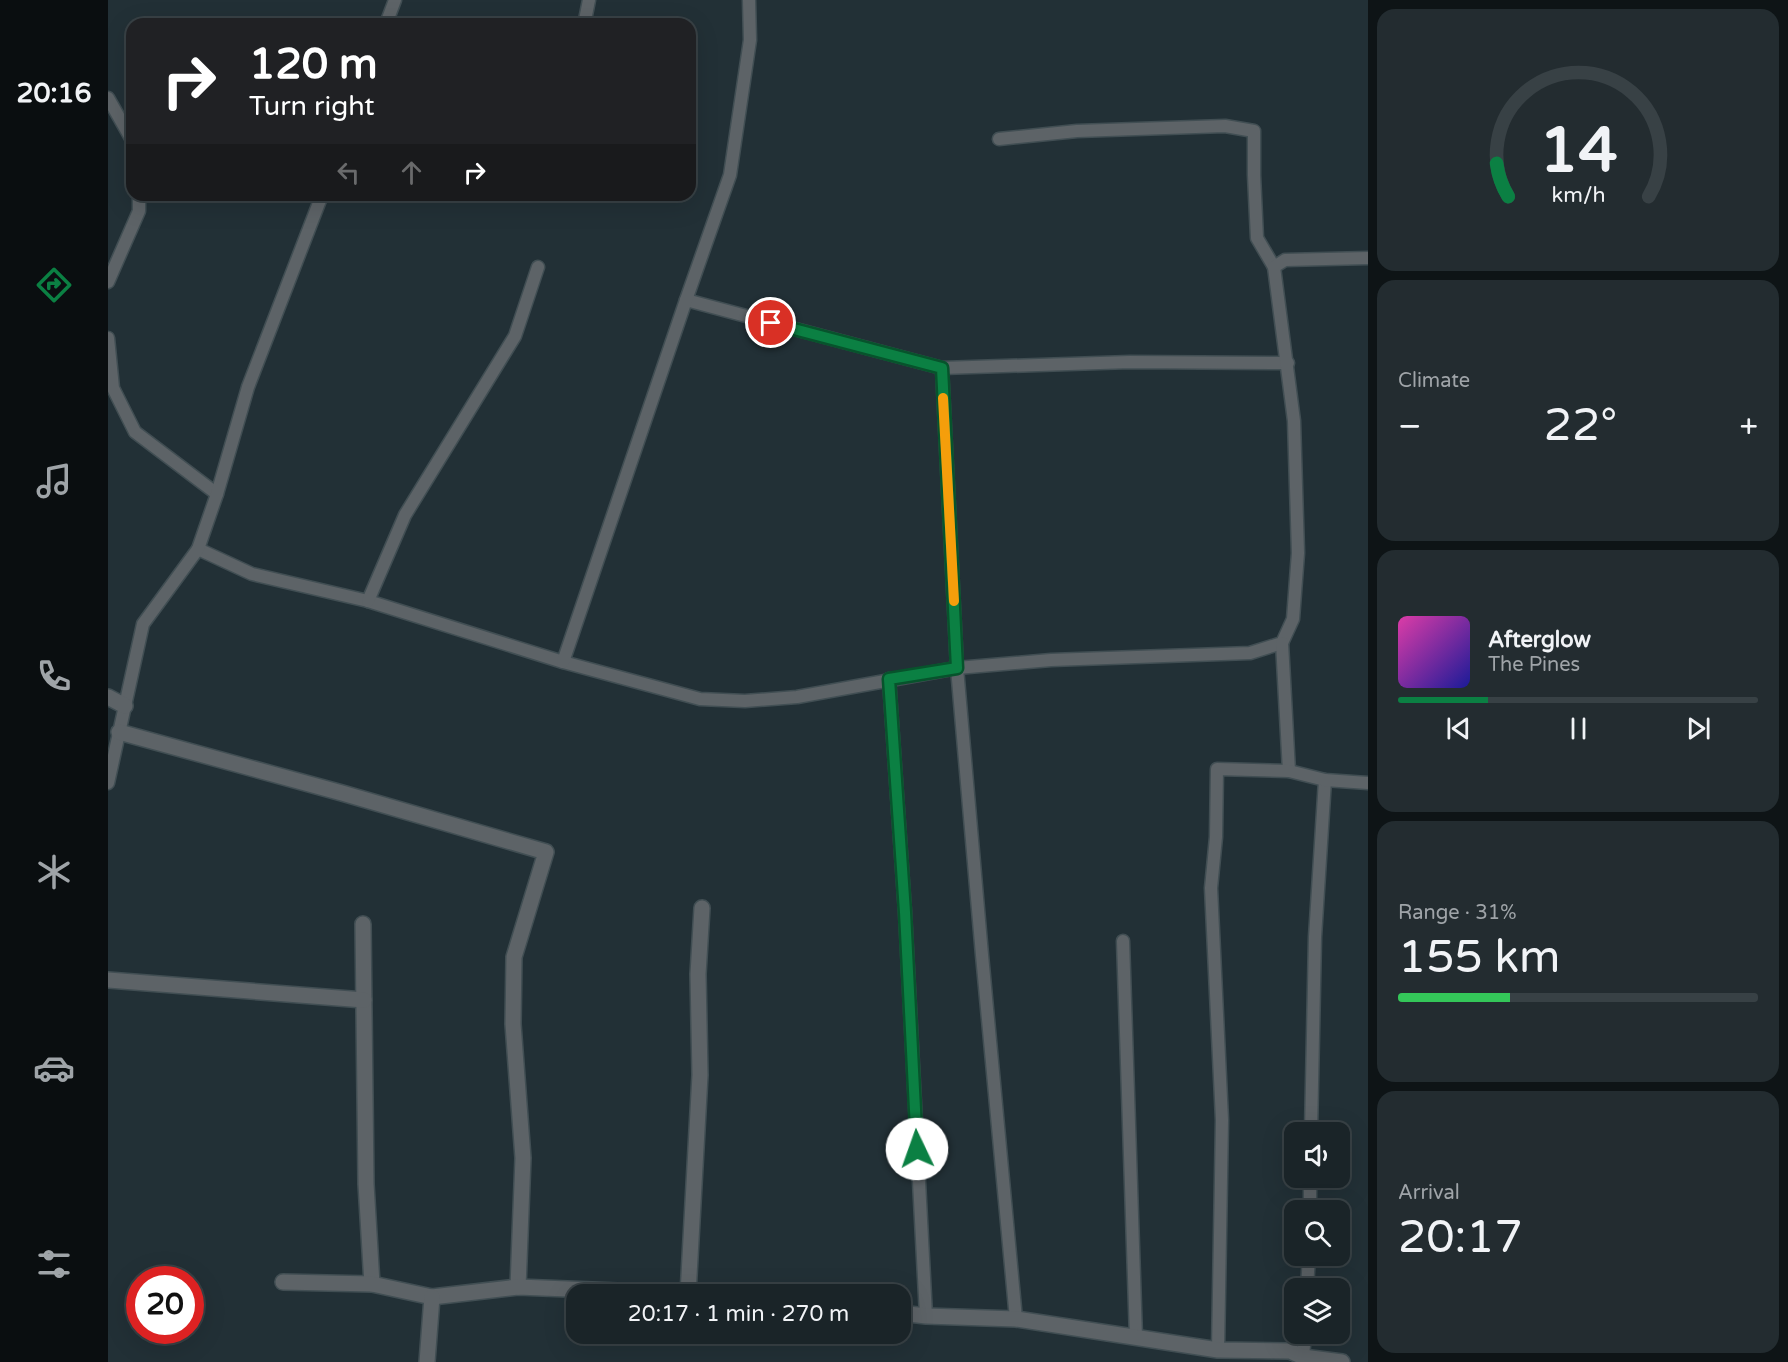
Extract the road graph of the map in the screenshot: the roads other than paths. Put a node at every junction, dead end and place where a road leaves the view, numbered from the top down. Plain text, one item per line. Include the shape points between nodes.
1 (395, 0) edge
2 (589, 0) edge
3 (749, 0) edge
4 (388, 18) edge
5 (585, 18) edge
6 (108, 98) edge
7 (126, 130) edge
8 (999, 139) dead end
9 (139, 201) edge
10 (320, 201) edge
11 (1368, 258) edge
12 (538, 267) dead end
13 (1274, 267) junction
14 (108, 282) edge
15 (686, 300) junction
16 (108, 338) edge
17 (1288, 363) junction
18 (942, 368) junction
19 (217, 494) junction
20 (198, 549) junction
21 (368, 601) junction
22 (1282, 643) junction
23 (563, 662) junction
24 (957, 668) junction
25 (889, 679) junction
26 (108, 697) edge
27 (125, 706) junction
28 (119, 732) junction
29 (1289, 771) junction
30 (1324, 780) junction
31 (108, 783) edge
32 (1368, 783) edge
33 (702, 908) dead end
34 (363, 924) dead end
35 (1123, 941) dead end
36 (108, 980) edge
37 (364, 1000) junction
38 (1311, 1122) edge
39 (283, 1282) dead end
40 (372, 1284) junction
41 (690, 1284) edge
42 (518, 1287) junction
43 (566, 1289) edge
44 (432, 1297) junction
45 (911, 1314) edge
46 (926, 1316) junction
47 (1016, 1319) junction
48 (1136, 1338) junction
49 (1218, 1350) junction
50 (1294, 1357) edge
51 (427, 1362) edge
52 (1342, 1362) edge

1 - 4 lane
2 - 5 lane
3 - 15 lane via 750,40 730,175
6 - 7 lane
8 - 13 lane via 1077,131 1191,127 1225,126 1254,131 1257,238
9 - 14 lane via 139,211
10 - 19 lane via 248,387
11 - 13 lane via 1286,260
12 - 21 lane via 515,336 405,515
13 - 17 lane
15 - 18 lane
15 - 23 lane
16 - 19 lane via 113,388 135,432
17 - 18 lane via 1130,362
17 - 22 lane via 1298,554 1293,619
18 - 24 lane
19 - 20 lane
20 - 21 lane via 252,574
20 - 27 lane via 143,624
21 - 23 lane
22 - 24 lane via 1250,653 1051,660
22 - 29 lane
23 - 25 lane via 700,699 796,697
24 - 25 lane
24 - 47 lane
25 - 46 lane
26 - 27 street
27 - 28 lane
28 - 31 lane
28 - 42 street via 546,852 514,957 513,1024 523,1158
29 - 30 lane
29 - 49 lane via 1217,769 1211,888 1222,1120
30 - 32 lane
30 - 38 lane via 1315,938
33 - 41 street via 698,974 700,1075
34 - 37 street
35 - 48 lane
36 - 37 street
37 - 40 street via 366,1184
39 - 40 street
40 - 44 street
42 - 43 street
42 - 44 street
44 - 51 street
45 - 46 street
46 - 47 street
47 - 48 street
48 - 49 street
49 - 50 street
50 - 52 street

